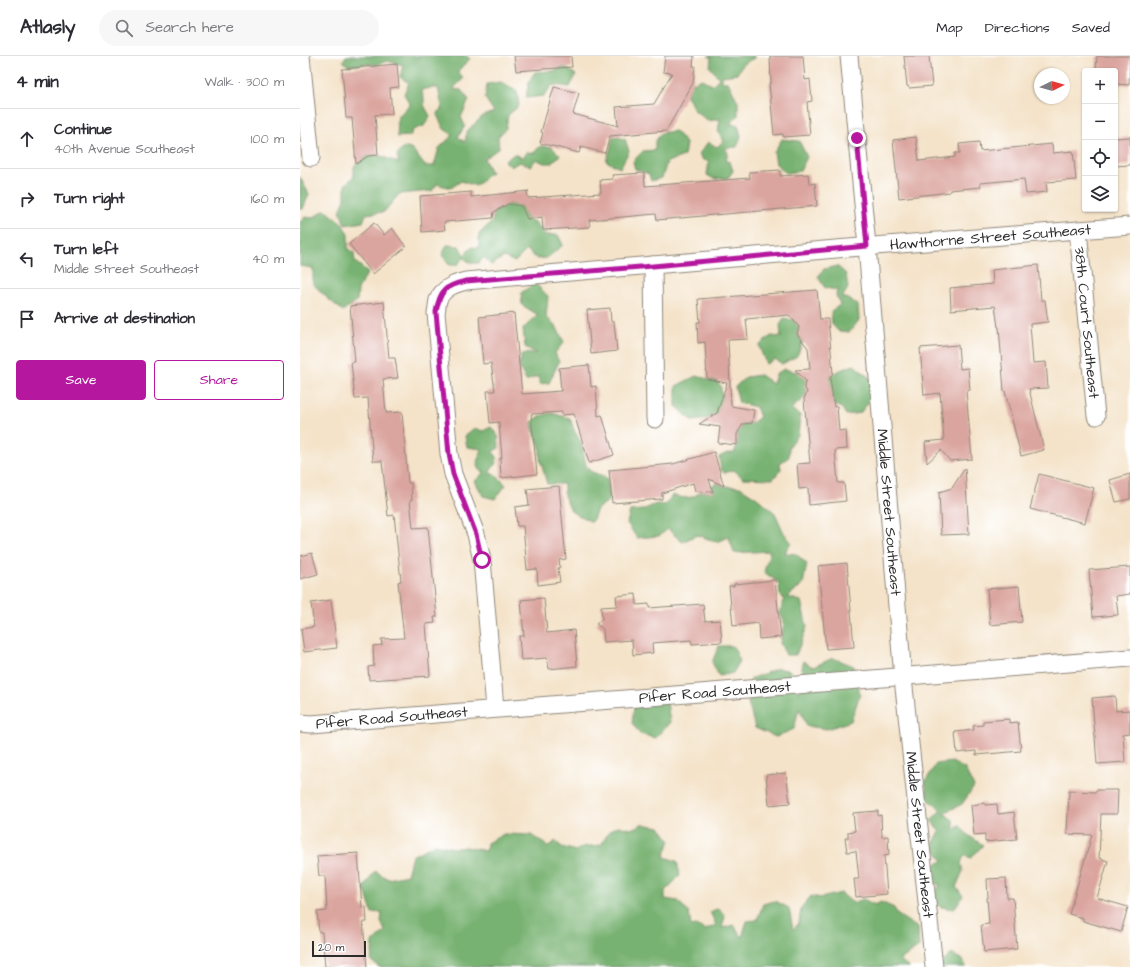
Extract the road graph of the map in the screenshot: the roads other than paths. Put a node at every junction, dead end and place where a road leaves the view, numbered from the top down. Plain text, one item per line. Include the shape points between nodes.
1 (301, 56) edge
2 (849, 56) edge
3 (311, 158) dead end
4 (1130, 226) edge
5 (1078, 230) junction
6 (867, 246) junction
7 (653, 266) junction
8 (1096, 416) dead end
9 (655, 419) dead end
10 (1130, 658) edge
11 (903, 678) junction
12 (495, 708) junction
13 (300, 723) edge
14 (934, 967) edge

1 - 3 street
2 - 6 street, Middle Street Southeast
4 - 5 street, Hawthorne Street Southeast
5 - 6 street, Hawthorne Street Southeast
5 - 8 street, 38th Court Southeast
6 - 7 street, Hawthorne Street Southeast
6 - 11 street, Middle Street Southeast
7 - 9 street
7 - 12 street, Hawthorne Street Southeast via 466,281 445,289 438,300 436,312 449,454 453,474 476,534 482,560
10 - 11 street, Pifer Road Southeast
11 - 12 street, Pifer Road Southeast
11 - 14 street, Middle Street Southeast
12 - 13 street, Pifer Road Southeast

